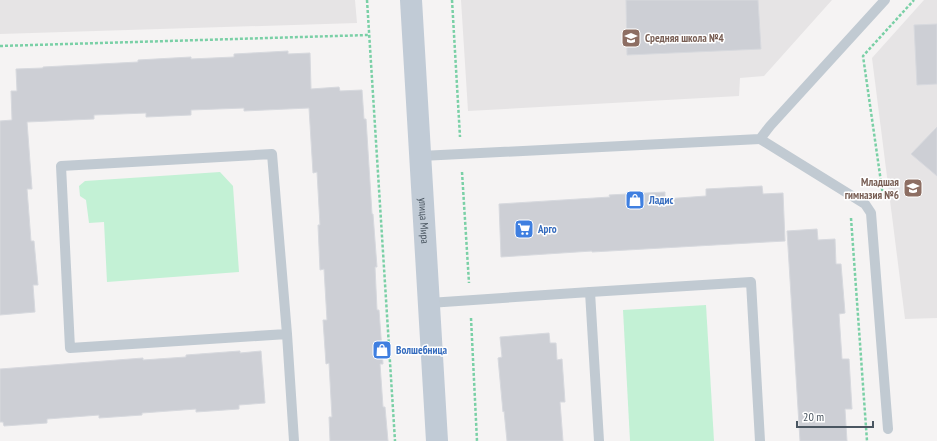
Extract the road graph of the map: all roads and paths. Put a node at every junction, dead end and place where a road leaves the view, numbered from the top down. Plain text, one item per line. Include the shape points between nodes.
1 (367, 0) edge
2 (411, 0) edge
3 (452, 0) edge
4 (885, 0) edge
5 (369, 35) junction
6 (0, 46) edge
7 (760, 139) junction
8 (461, 154) junction
9 (420, 156) junction
10 (590, 292) junction
11 (470, 300) junction
12 (429, 303) junction
13 (287, 334) junction
14 (888, 429) dead end
15 (294, 441) edge
16 (395, 441) edge
17 (437, 441) edge
18 (478, 441) edge
19 (599, 441) edge
20 (760, 441) edge

1 - 5 path
2 - 9 street, улица Мира
3 - 8 path
4 - 7 lane
5 - 6 path
5 - 16 path
7 - 8 lane
7 - 14 lane via 865,204 871,213
8 - 9 lane
8 - 11 path
9 - 12 street, улица Мира
10 - 11 lane
10 - 19 lane
10 - 20 lane via 751,282
11 - 12 lane
11 - 18 path
12 - 17 street, улица Мира
13 - 13 lane via 272,154 61,166 70,348
13 - 15 lane

